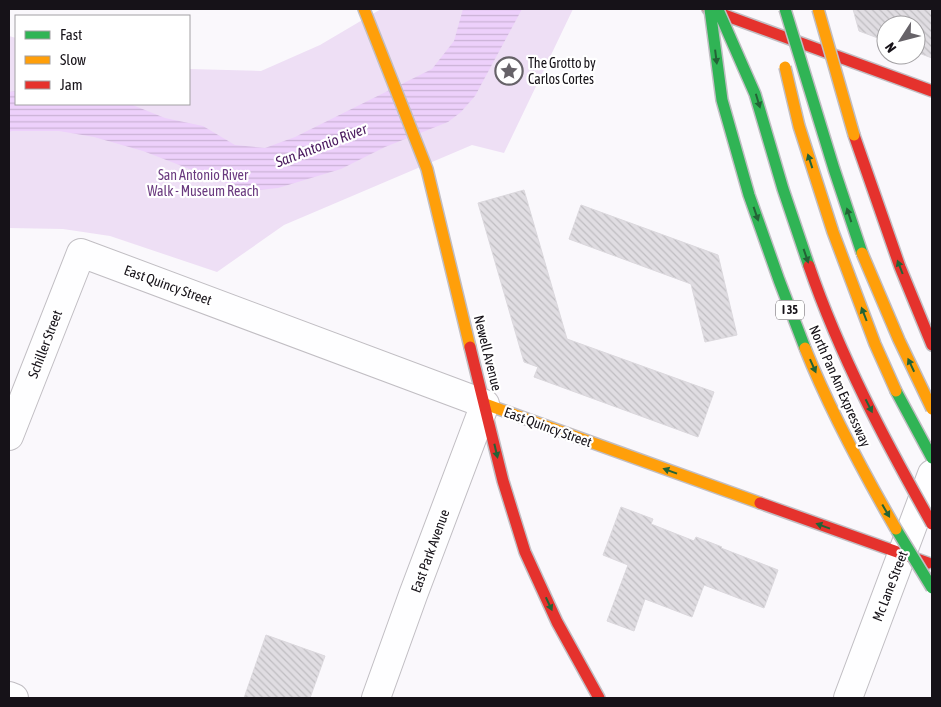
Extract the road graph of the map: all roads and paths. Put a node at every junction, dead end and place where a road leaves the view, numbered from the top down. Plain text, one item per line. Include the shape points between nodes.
1 (364, 9) edge
2 (709, 9) edge
3 (717, 9) edge
4 (785, 9) edge
5 (818, 9) edge
6 (824, 9) edge
7 (774, 18) dead end
8 (932, 91) edge
9 (854, 135) junction
10 (81, 253) joint
11 (932, 345) edge
12 (485, 404) junction
13 (932, 409) edge
14 (9, 436) edge
15 (932, 458) edge
16 (932, 474) edge
17 (932, 524) edge
18 (902, 554) junction
19 (932, 565) edge
20 (932, 588) edge
21 (9, 696) edge
22 (14, 698) edge
23 (376, 698) edge
24 (599, 698) edge
25 (848, 698) edge

1 - 12 main road, Newell Avenue via 426,169
2 - 8 main road
2 -> 20 main road, North Pan Am Expressway / I 35, bridge via 722,100 749,195 779,280 835,416 866,477
3 -> 17 main road, North Pan Am Expressway / I 35, bridge via 755,94 783,189 837,338 900,468
13 -> 4 main road, bridge via 884,308 851,223
5 - 9 main road, bridge
6 - 9 main road, bridge
15 -> 7 main road, bridge via 875,344 833,232 799,126
11 -> 9 main road via 910,294
10 - 12 street, East Quincy Street
10 - 14 street, Schiller Street
18 -> 12 main road, East Quincy Street
12 - 23 street, East Park Avenue
12 -> 24 main road, Newell Avenue via 503,481 525,552 557,622
16 - 18 street, Mc Lane Street
18 - 19 main road, East Quincy Street
18 - 25 street, Mc Lane Street
21 - 22 street

